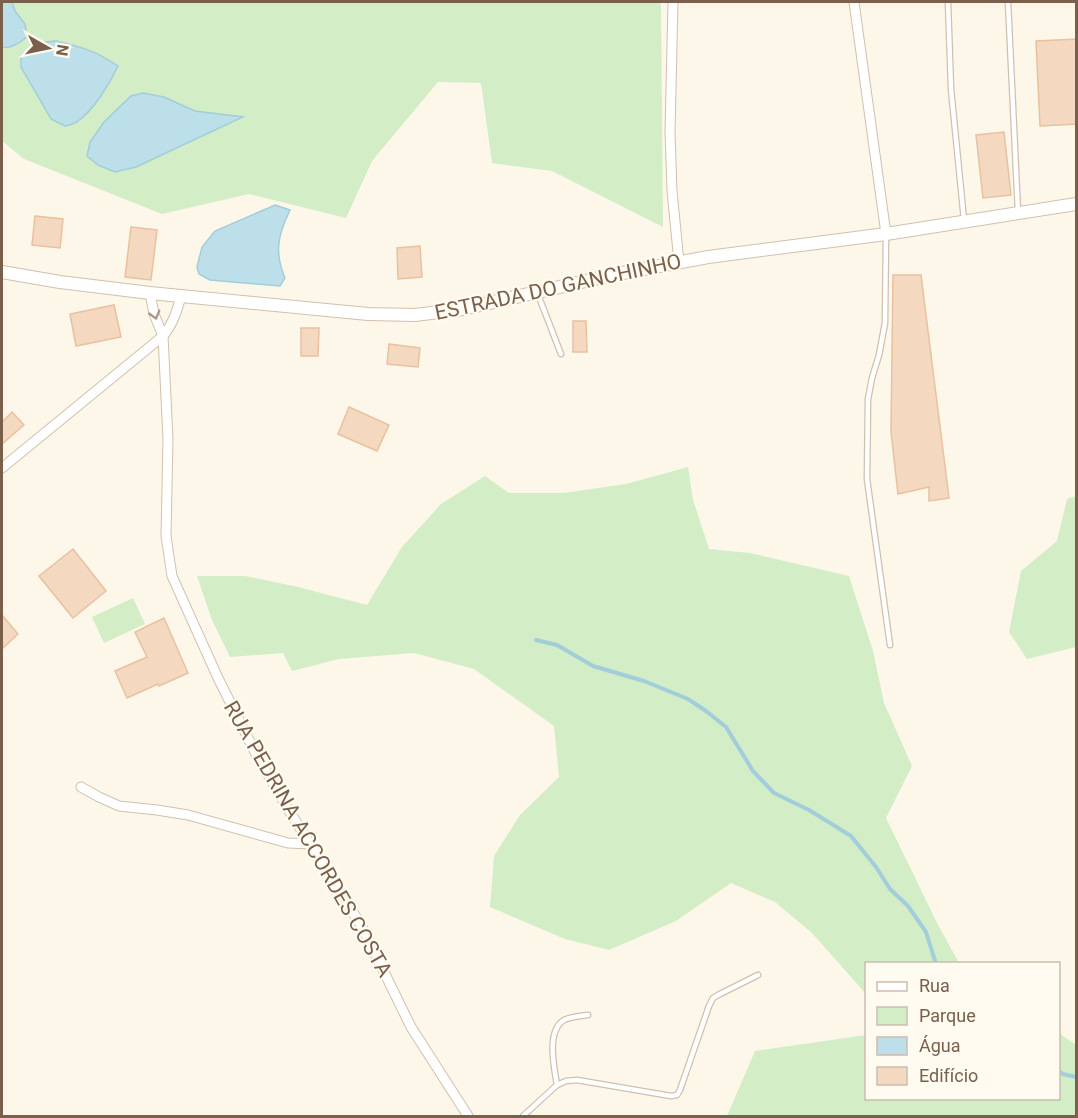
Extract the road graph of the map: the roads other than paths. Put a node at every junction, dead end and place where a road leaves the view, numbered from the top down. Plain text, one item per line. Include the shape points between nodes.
1 (673, 2) edge
2 (854, 2) edge
3 (948, 2) edge
4 (1008, 2) edge
5 (1077, 204) edge
6 (1018, 214) junction
7 (964, 222) junction
8 (886, 234) junction
9 (679, 262) junction
10 (2, 272) edge
11 (537, 292) junction
12 (150, 293) junction
13 (181, 296) junction
14 (163, 336) junction
15 (561, 354) dead end
16 (2, 468) edge
17 (890, 645) dead end
18 (81, 787) dead end
19 (310, 844) junction
20 (758, 975) dead end
21 (588, 1015) dead end
22 (556, 1085) junction
23 (468, 1116) edge
24 (523, 1116) edge

1 - 9 street via 670,132
2 - 8 street
3 - 7 lane via 951,89
4 - 6 lane
5 - 6 street, ESTRADA DO GANCHINHO
6 - 7 street, ESTRADA DO GANCHINHO
7 - 8 street, ESTRADA DO GANCHINHO
8 - 9 street, ESTRADA DO GANCHINHO
8 - 17 lane via 885,323 868,399 867,479
9 - 11 street, ESTRADA DO GANCHINHO
10 - 12 street, ESTRADA DO GANCHINHO
11 - 13 street, ESTRADA DO GANCHINHO via 416,315
11 - 15 lane
12 - 13 street, ESTRADA DO GANCHINHO
12 -> 14 street, RUA PEDRINA ACCORDES COSTA via 153,314
13 - 14 street via 171,327
14 - 16 street
14 - 19 street, RUA PEDRINA ACCORDES COSTA via 168,440 166,537 172,576 245,734
18 - 19 street via 119,806 188,815 288,843
19 - 23 street, RUA PEDRINA ACCORDES COSTA via 366,933 411,1027
20 - 22 lane via 713,998 677,1095 577,1080
21 - 22 lane via 565,1019 556,1027
22 - 24 lane

